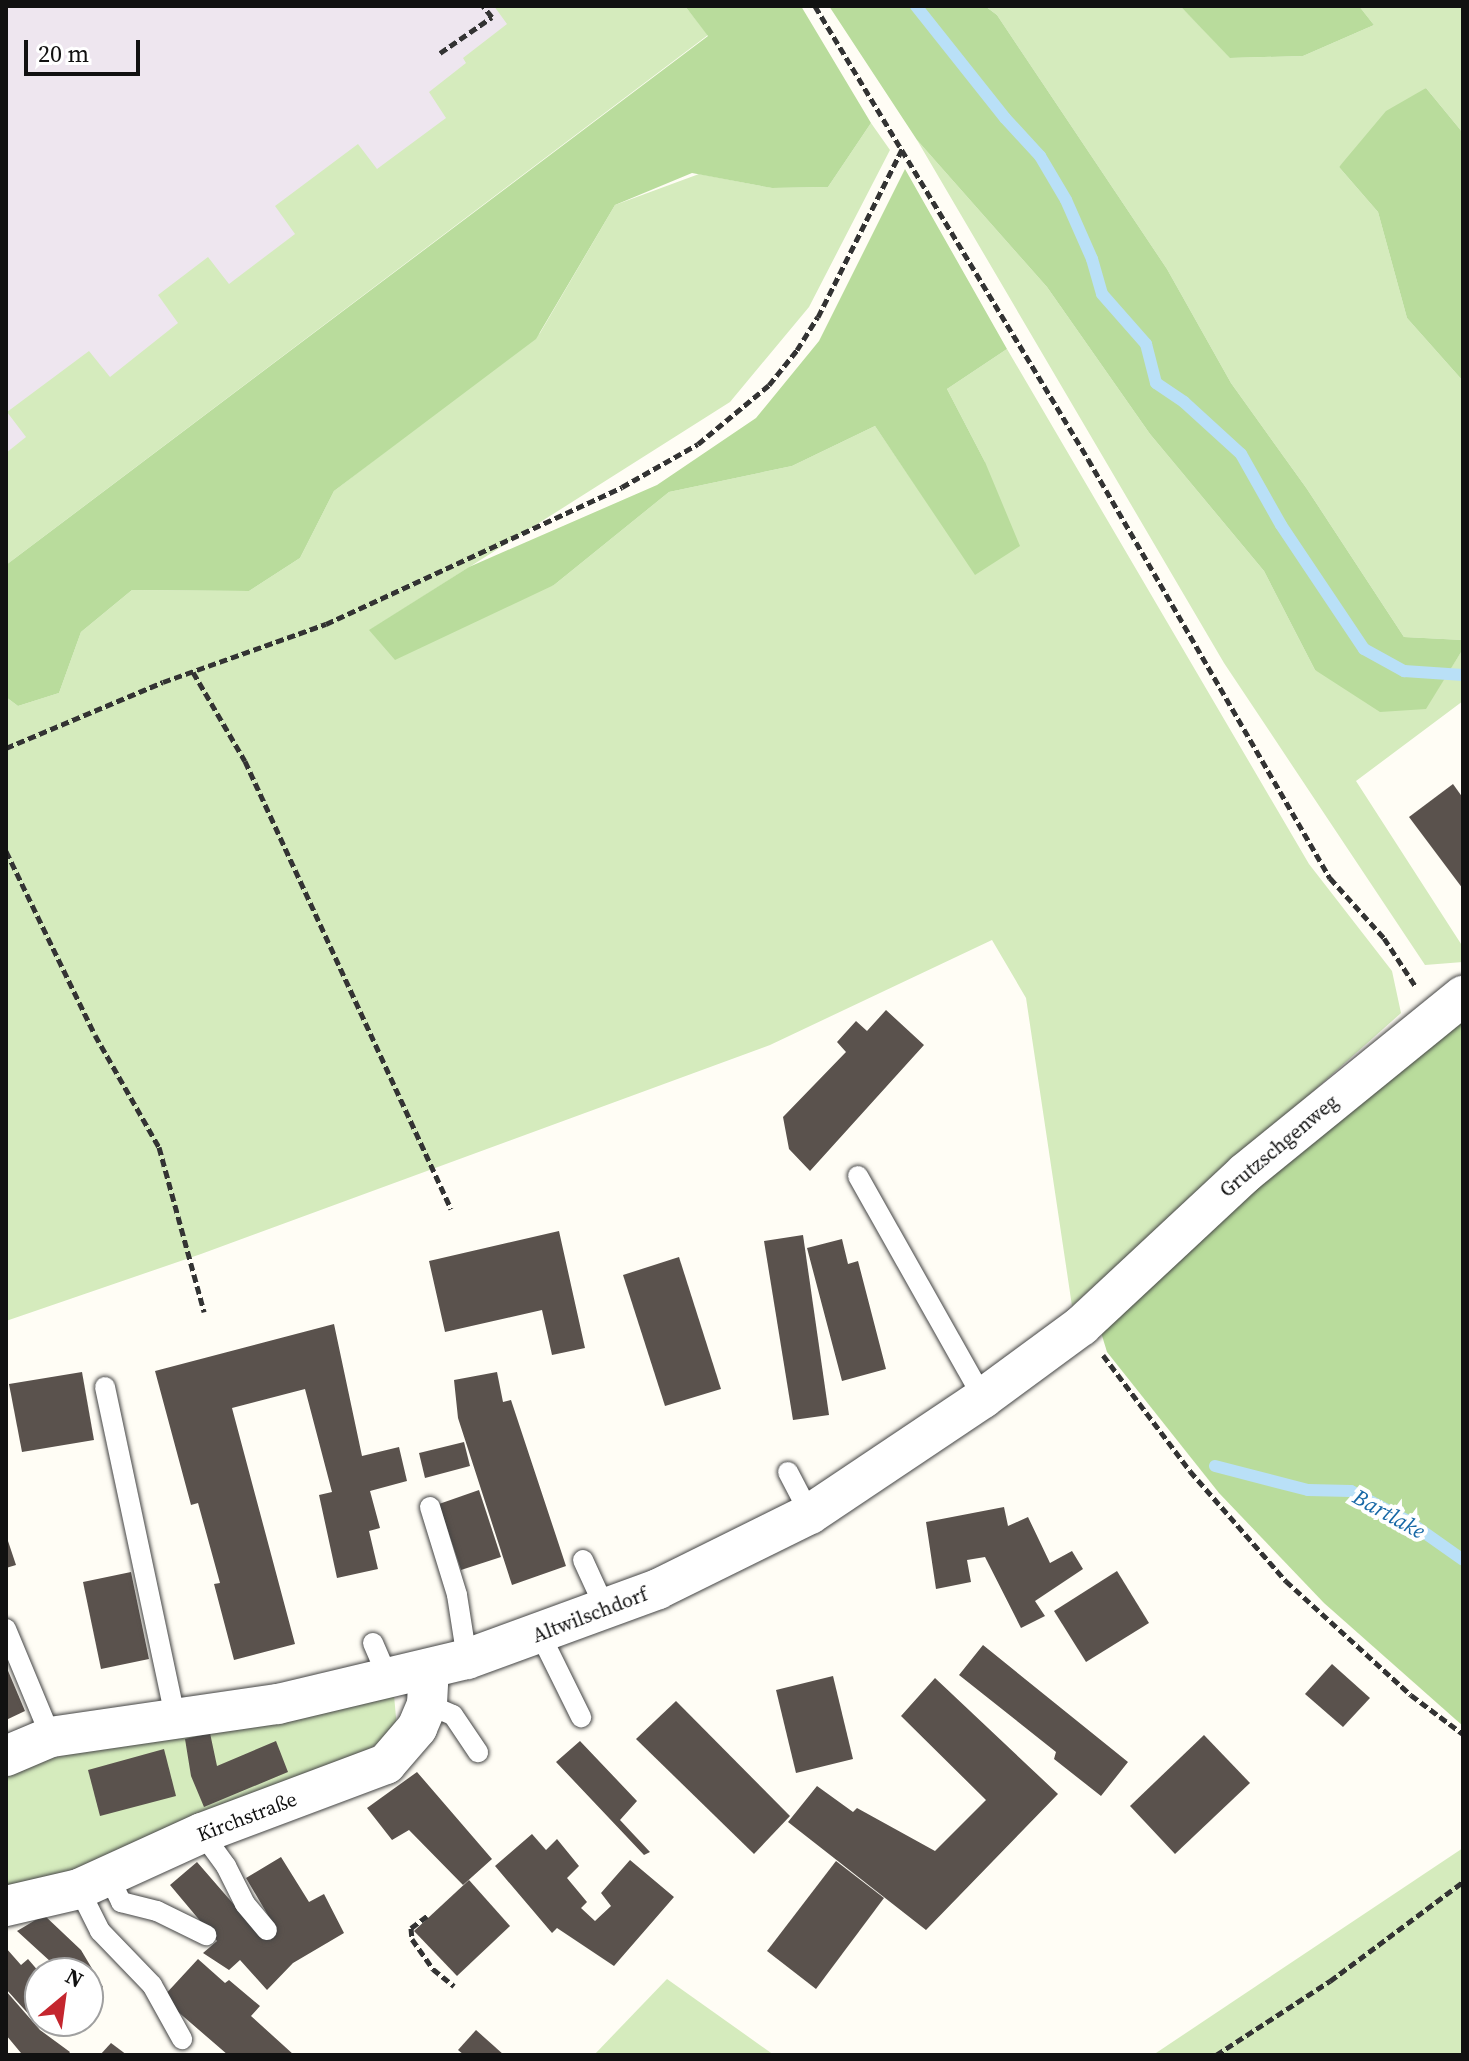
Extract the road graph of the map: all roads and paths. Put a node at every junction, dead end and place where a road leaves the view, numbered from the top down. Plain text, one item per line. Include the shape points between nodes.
1 (483, 6) edge
2 (815, 6) edge
3 (440, 53) dead end
4 (903, 146) junction
5 (193, 672) junction
6 (6, 748) edge
7 (6, 851) edge
8 (1453, 1004) edge
9 (858, 1176) dead end
10 (451, 1209) dead end
11 (204, 1312) dead end
12 (1092, 1315) junction
13 (105, 1387) dead end
14 (983, 1398) junction
15 (788, 1472) dead end
16 (430, 1507) dead end
17 (810, 1514) junction
18 (583, 1560) dead end
19 (605, 1608) junction
20 (6, 1629) edge
21 (540, 1634) junction
22 (373, 1643) dead end
23 (467, 1659) junction
24 (389, 1680) junction
25 (428, 1686) junction
26 (581, 1717) dead end
27 (176, 1720) junction
28 (1463, 1734) edge
29 (51, 1737) junction
30 (478, 1752) dead end
31 (6, 1756) edge
32 (202, 1833) junction
33 (1463, 1882) edge
34 (94, 1883) junction
35 (6, 1906) edge
36 (427, 1916) dead end
37 (267, 1930) dead end
38 (206, 1935) dead end
39 (454, 1986) dead end
40 (182, 2039) dead end
41 (1216, 2055) edge

1 - 3 path via 492,17
2 - 4 path
4 - 5 path via 797,350 769,385 698,444 622,487 391,595
4 - 8 path via 1330,878 1384,938 1408,980
5 - 6 path
5 - 10 path via 245,761
7 - 11 path via 95,1035 159,1147
8 - 12 street, Grutzschgenweg via 1245,1173
9 - 14 lane
12 - 14 street, Altwilschdorf
12 - 28 path via 1190,1471 1286,1581 1411,1695
13 - 27 lane
14 - 17 street, Altwilschdorf
15 - 17 lane
16 - 23 lane via 457,1595
17 - 19 street, Altwilschdorf via 712,1564
18 - 19 lane
19 - 21 street, Altwilschdorf
20 - 29 lane
21 - 23 street, Altwilschdorf
21 - 26 lane
22 - 24 lane
23 - 25 street, Altwilschdorf
24 - 25 street, Altwilschdorf
24 - 27 street, Altwilschdorf
25 - 30 lane
25 - 32 street, Kirchstraße via 417,1728 386,1764
27 - 29 street, Altwilschdorf
29 - 31 street, Altwilschdorf
32 - 34 street, Kirchstraße
32 - 37 lane
33 - 41 path via 1330,1981
34 - 35 street, Kirchstraße
34 - 38 lane via 121,1902 157,1911
34 - 40 lane via 100,1931 152,1985
36 - 39 path via 411,1928 412,1939 433,1969

